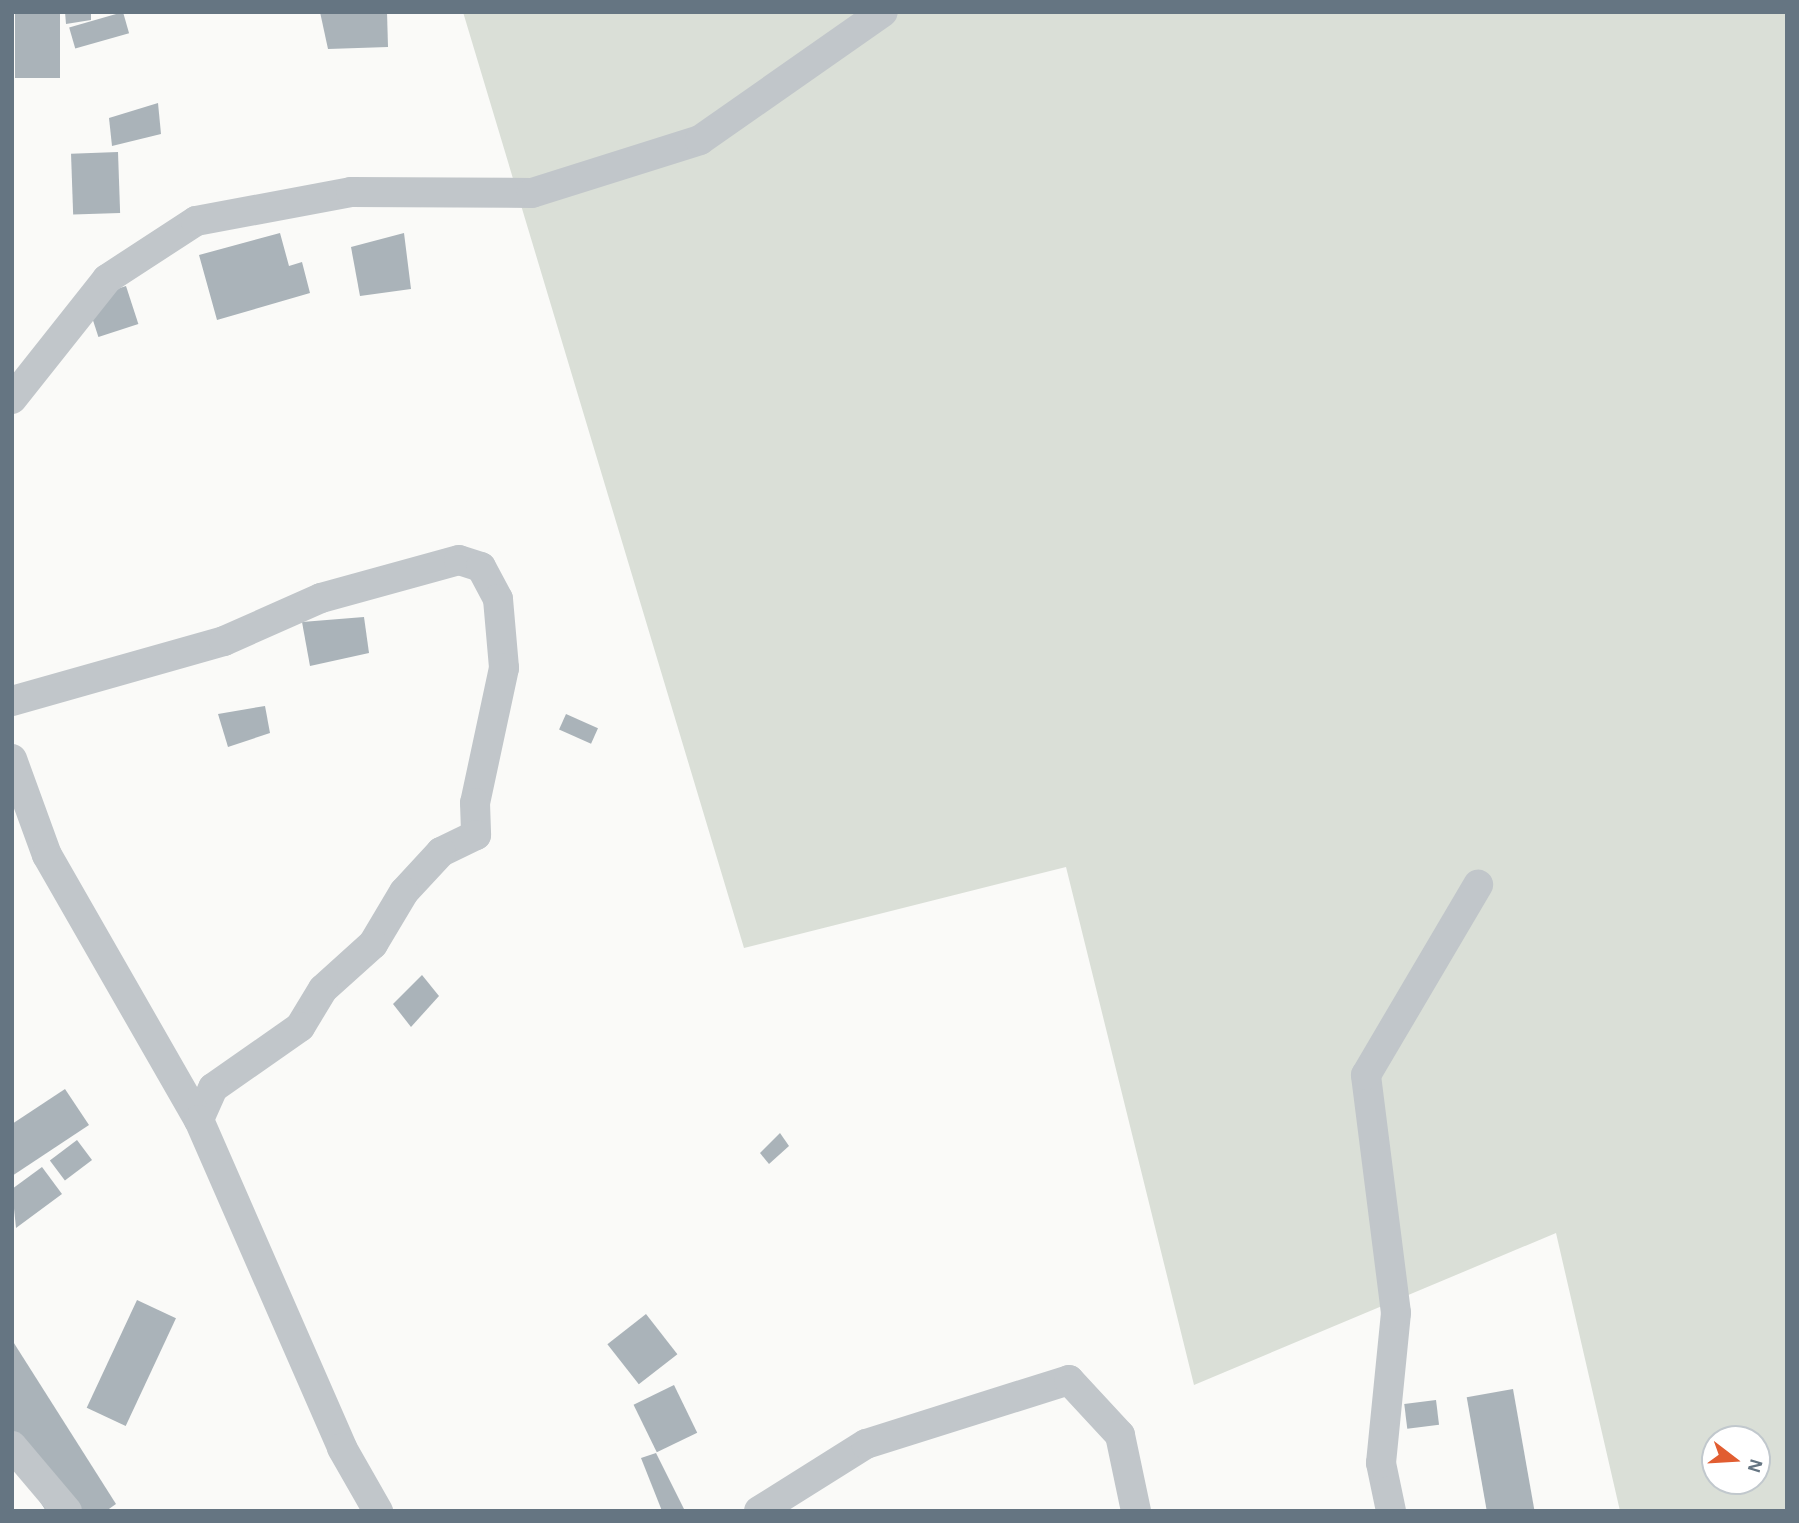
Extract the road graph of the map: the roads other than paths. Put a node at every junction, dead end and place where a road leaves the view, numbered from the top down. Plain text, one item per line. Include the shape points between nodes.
1 (883, 12) edge
2 (12, 399) edge
3 (12, 701) edge
4 (12, 758) edge
5 (1478, 885) dead end
6 (199, 1121) junction
7 (12, 1446) edge
8 (66, 1511) edge
9 (378, 1511) edge
10 (759, 1511) edge
11 (1136, 1511) edge
12 (1391, 1511) edge

1 - 2 street via 700,140 532,193 351,192 196,221 107,279
3 - 6 street via 224,641 321,598 459,560 481,567 498,599 503,668 475,803 476,835 441,852 404,892 373,944 323,989 300,1027 212,1088
4 - 6 street via 47,855
5 - 12 street via 1366,1075 1396,1312 1381,1463
6 - 9 street via 342,1448
7 - 8 street
10 - 11 street via 866,1444 1069,1380 1121,1435

